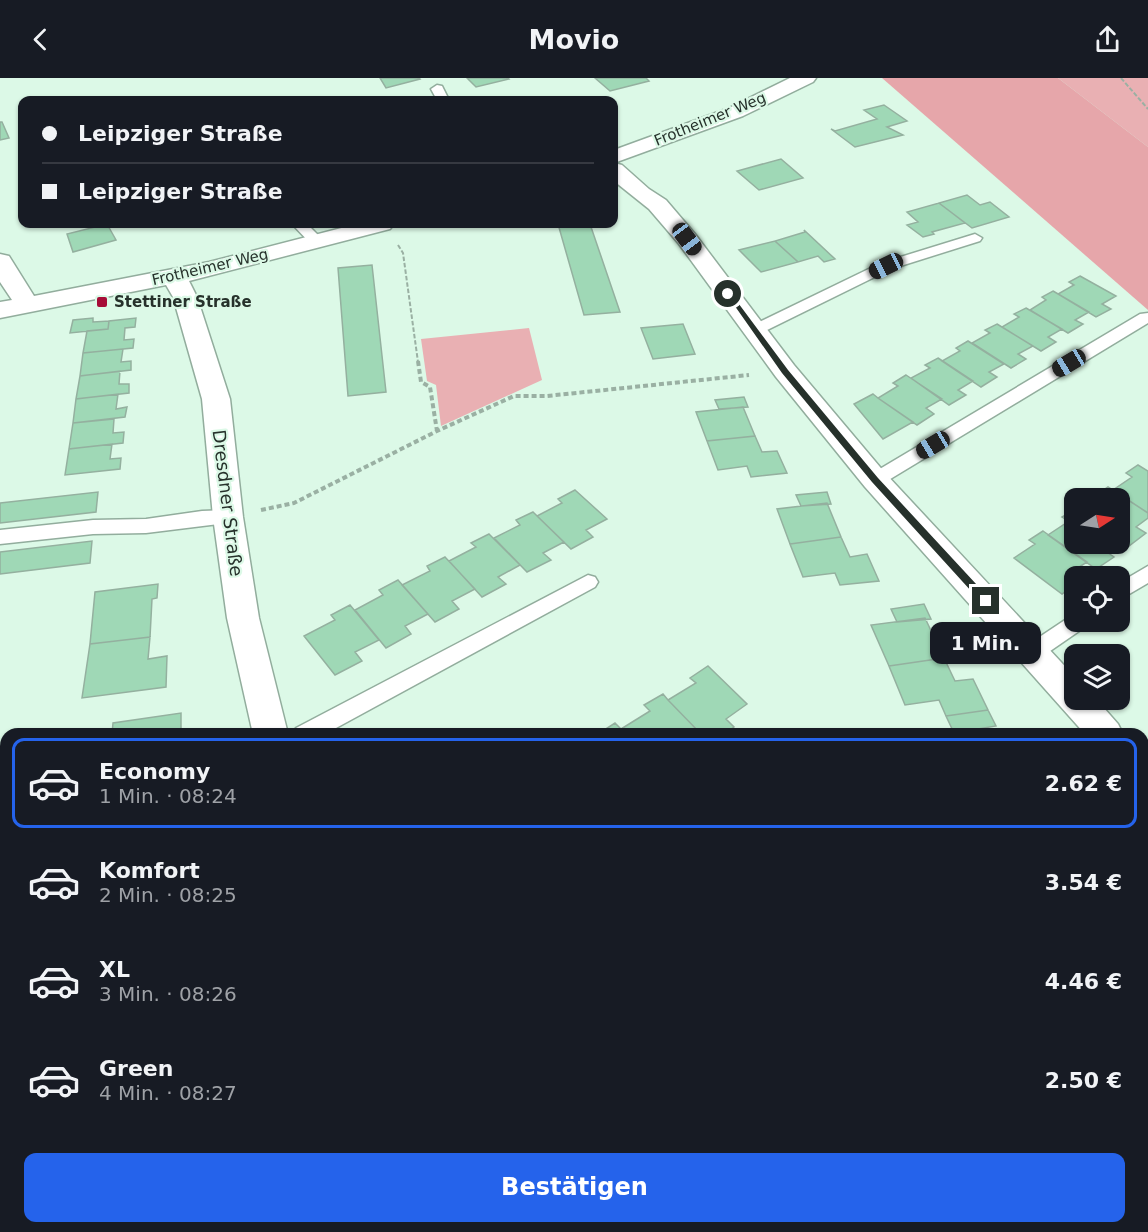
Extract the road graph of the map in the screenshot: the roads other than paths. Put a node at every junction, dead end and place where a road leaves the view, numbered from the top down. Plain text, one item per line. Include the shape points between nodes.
1 (806, 78) edge
2 (618, 156) edge
3 (618, 174) edge
4 (303, 228) edge
5 (368, 228) edge
6 (975, 238) dead end
7 (317, 242) junction
8 (0, 261) edge
9 (174, 276) junction
10 (27, 303) junction
11 (0, 310) edge
12 (1146, 317) dead end
13 (755, 330) junction
14 (875, 480) junction
15 (228, 517) junction
16 (0, 537) edge
17 (1148, 573) edge
18 (588, 582) dead end
19 (1130, 585) edge
20 (1064, 631) edge
21 (1033, 652) junction
22 (1064, 686) edge
23 (1085, 710) edge
24 (270, 728) edge
25 (315, 728) edge
26 (1101, 728) edge

1 - 2 street, Frotheimer Weg via 736,112
3 - 13 street via 658,205
4 - 7 lane
5 - 7 street, Frotheimer Weg
6 - 13 lane via 886,266
7 - 9 street, Frotheimer Weg
8 - 10 street
9 - 10 street, Frotheimer Weg
9 - 15 street, Dresdner Straße via 185,297 216,399
10 - 11 street, Frotheimer Weg
12 - 14 lane
13 - 14 street
14 - 21 street
15 - 16 lane
15 - 24 street, Dresdner Straße via 243,618
17 - 19 lane
18 - 25 lane
20 - 21 lane
21 - 22 street
23 - 26 street

